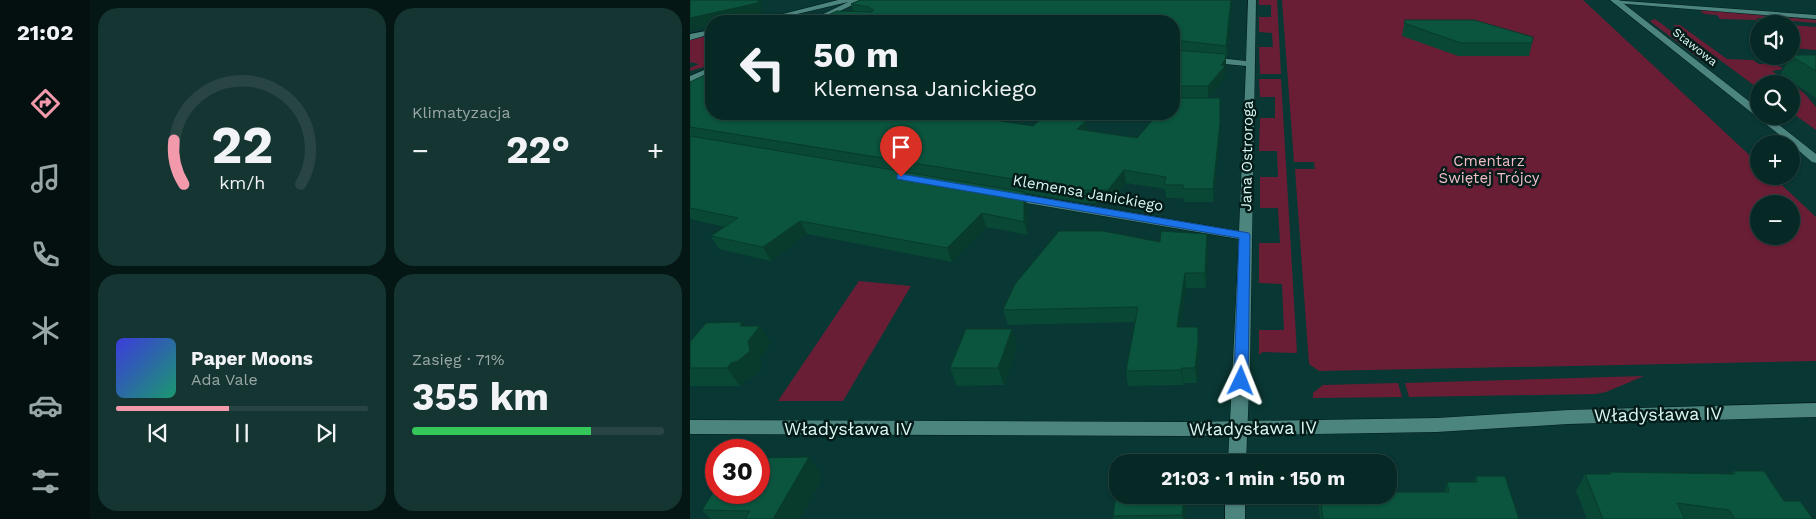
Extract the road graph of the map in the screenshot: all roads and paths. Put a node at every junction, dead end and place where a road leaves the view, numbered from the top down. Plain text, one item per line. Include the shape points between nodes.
1 (848, 0) edge
2 (859, 0) edge
3 (1252, 0) edge
4 (1614, 0) edge
5 (797, 12) junction
6 (784, 15) edge
7 (817, 15) edge
8 (826, 15) edge
9 (1816, 17) edge
10 (705, 34) edge
11 (690, 38) edge
12 (1180, 57) edge
13 (1249, 64) junction
14 (705, 73) edge
15 (690, 80) edge
16 (1750, 107) edge
17 (1772, 125) edge
18 (1816, 160) edge
19 (992, 193) edge
20 (1245, 236) junction
21 (1816, 410) edge
22 (690, 427) edge
23 (1239, 428) junction
24 (1237, 454) edge
25 (1235, 504) edge
26 (1235, 519) edge

1 - 5 street
2 - 8 street
3 - 13 street, Jana Ostroroga
4 - 9 street
4 - 16 street, Stawowa
5 - 6 street
5 - 7 street
10 - 11 street
12 - 13 street
13 - 20 street, Jana Ostroroga
14 - 15 street
17 - 18 street, Stawowa
19 - 20 street, Klemensa Janickiego
20 - 23 street, Jana Ostroroga
21 - 23 street, Władysława IV via 1568,416 1438,425
22 - 23 street, Władysława IV
23 - 24 street, Jana Ostroroga
25 - 26 street

